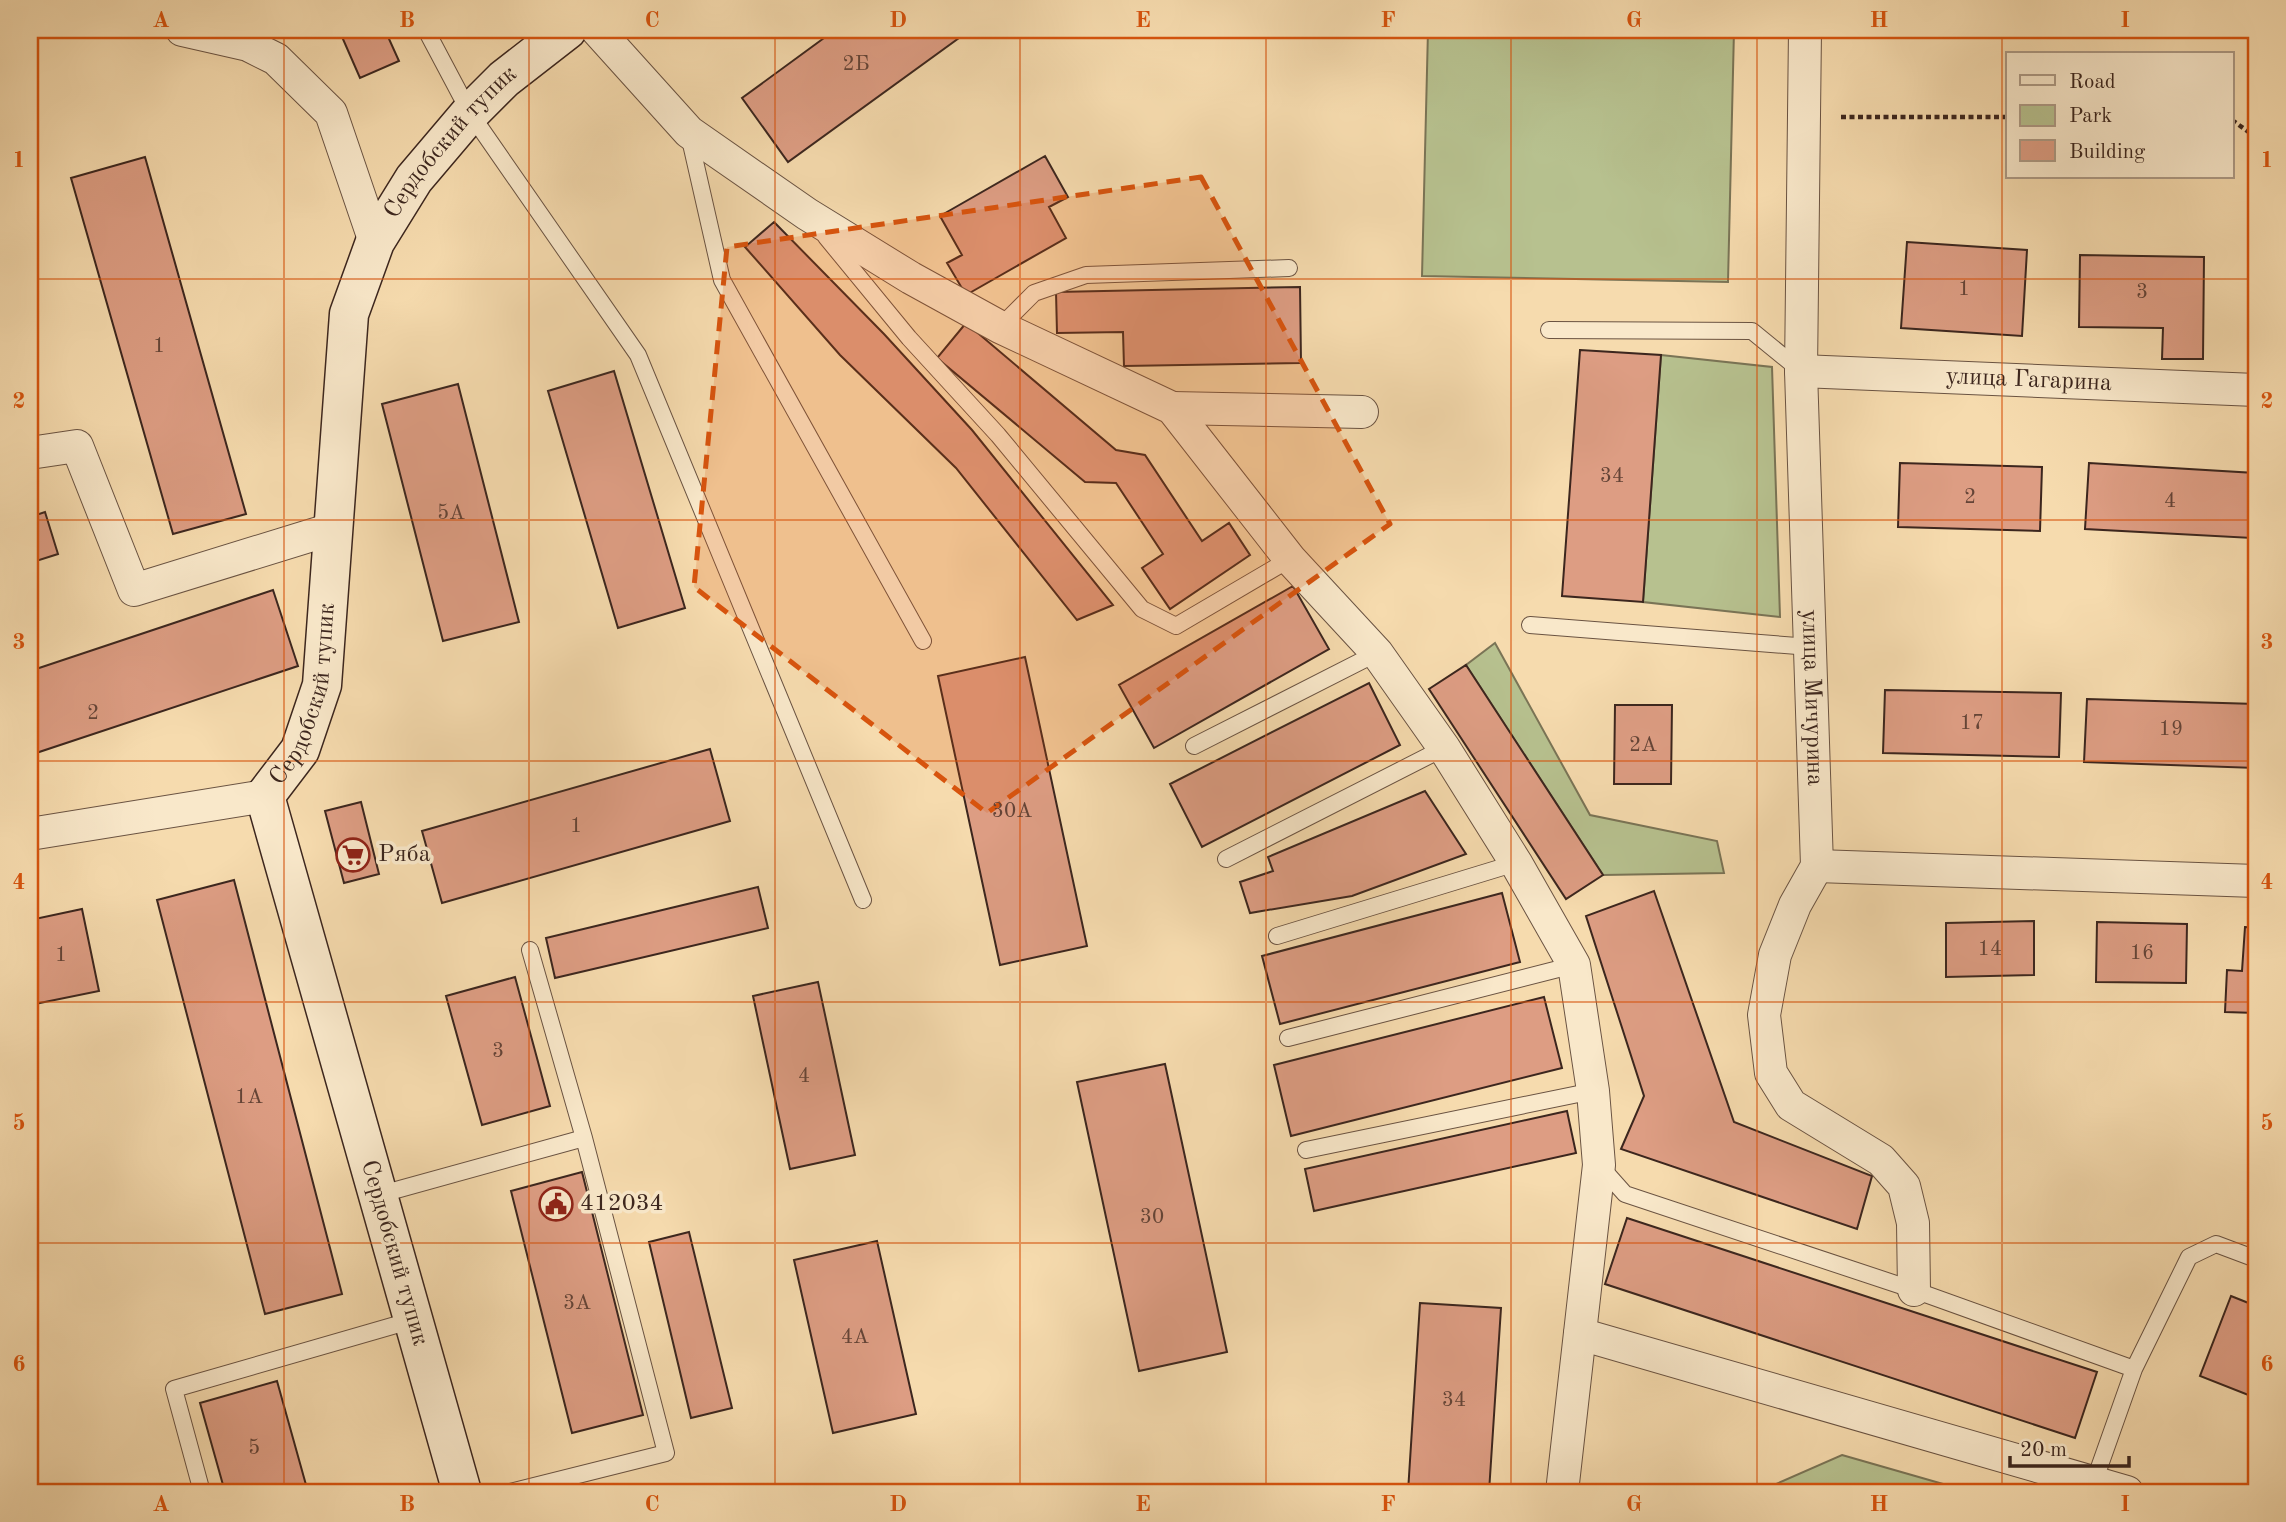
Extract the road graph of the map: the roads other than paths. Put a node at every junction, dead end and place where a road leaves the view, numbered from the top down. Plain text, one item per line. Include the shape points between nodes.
1 (182, 30) edge
2 (426, 30) edge
3 (567, 30) edge
4 (597, 30) edge
5 (1805, 30) edge
6 (470, 113) junction
7 (688, 132) junction
8 (807, 214) junction
9 (376, 242) junction
10 (1289, 268) dead end
11 (1000, 327) junction
12 (1549, 330) dead end
13 (1801, 371) junction
14 (2256, 390) edge
15 (1172, 408) junction
16 (1362, 412) dead end
17 (30, 453) edge
18 (335, 528) junction
19 (1290, 559) junction
20 (1530, 625) dead end
21 (923, 641) dead end
22 (1810, 647) junction
23 (1377, 653) junction
24 (1194, 746) dead end
25 (1444, 748) junction
26 (265, 796) junction
27 (30, 834) edge
28 (1226, 859) dead end
29 (1516, 863) junction
30 (1817, 866) junction
31 (2256, 881) edge
32 (863, 900) dead end
33 (1277, 936) dead end
34 (530, 950) dead end
35 (1574, 965) junction
36 (1288, 1038) dead end
37 (1593, 1091) junction
38 (584, 1138) junction
39 (1306, 1150) dead end
40 (1599, 1165) junction
41 (378, 1195) junction
42 (2256, 1259) edge
43 (1914, 1290) junction
44 (413, 1320) junction
45 (1580, 1334) junction
46 (2134, 1369) junction
47 (2094, 1482) junction
48 (202, 1492) edge
49 (462, 1492) edge
50 (510, 1492) edge
51 (1562, 1492) edge
52 (2127, 1492) edge

1 - 9 street via 248,46 276,59 331,113
2 - 6 lane
3 - 6 street, Сердобский тупик via 504,79
4 - 7 street
5 - 13 street, улица Мичурина
6 - 9 street, Сердобский тупик via 414,179
6 - 32 lane via 638,355
7 - 8 street
7 - 21 lane via 722,280
8 - 11 street
8 - 19 lane via 1142,609 1176,626
9 - 18 street, Сердобский тупик via 349,314
10 - 11 lane via 1086,275 1034,293
11 - 15 street
12 - 13 lane via 1752,331
13 - 14 street, улица Гагарина
13 - 22 street, улица Мичурина
15 - 16 street
15 - 19 street
17 - 18 street via 77,446 134,590
18 - 26 street, Сердобский тупик via 322,685 300,750
19 - 23 street
20 - 22 lane
22 - 30 street, улица Мичурина
23 - 24 lane
23 - 25 street
25 - 28 lane
25 - 29 street
26 - 27 street
26 - 41 street, Сердобский тупик
29 - 33 lane
29 - 35 street
30 - 31 street
30 - 43 street via 1775,954 1764,1015 1771,1073 1791,1105 1881,1160 1904,1186 1913,1223
34 - 38 lane
35 - 36 lane
35 - 37 street
37 - 39 lane
37 - 40 street
38 - 41 lane
38 - 50 lane via 666,1453
40 - 43 lane via 1625,1194
40 - 45 street
41 - 44 street, Сердобский тупик
42 - 46 lane via 2216,1244 2189,1257
43 - 46 lane
44 - 48 lane via 174,1389
44 - 49 street, Сердобский тупик
45 - 47 street
45 - 51 street
46 - 47 lane
47 - 52 street

